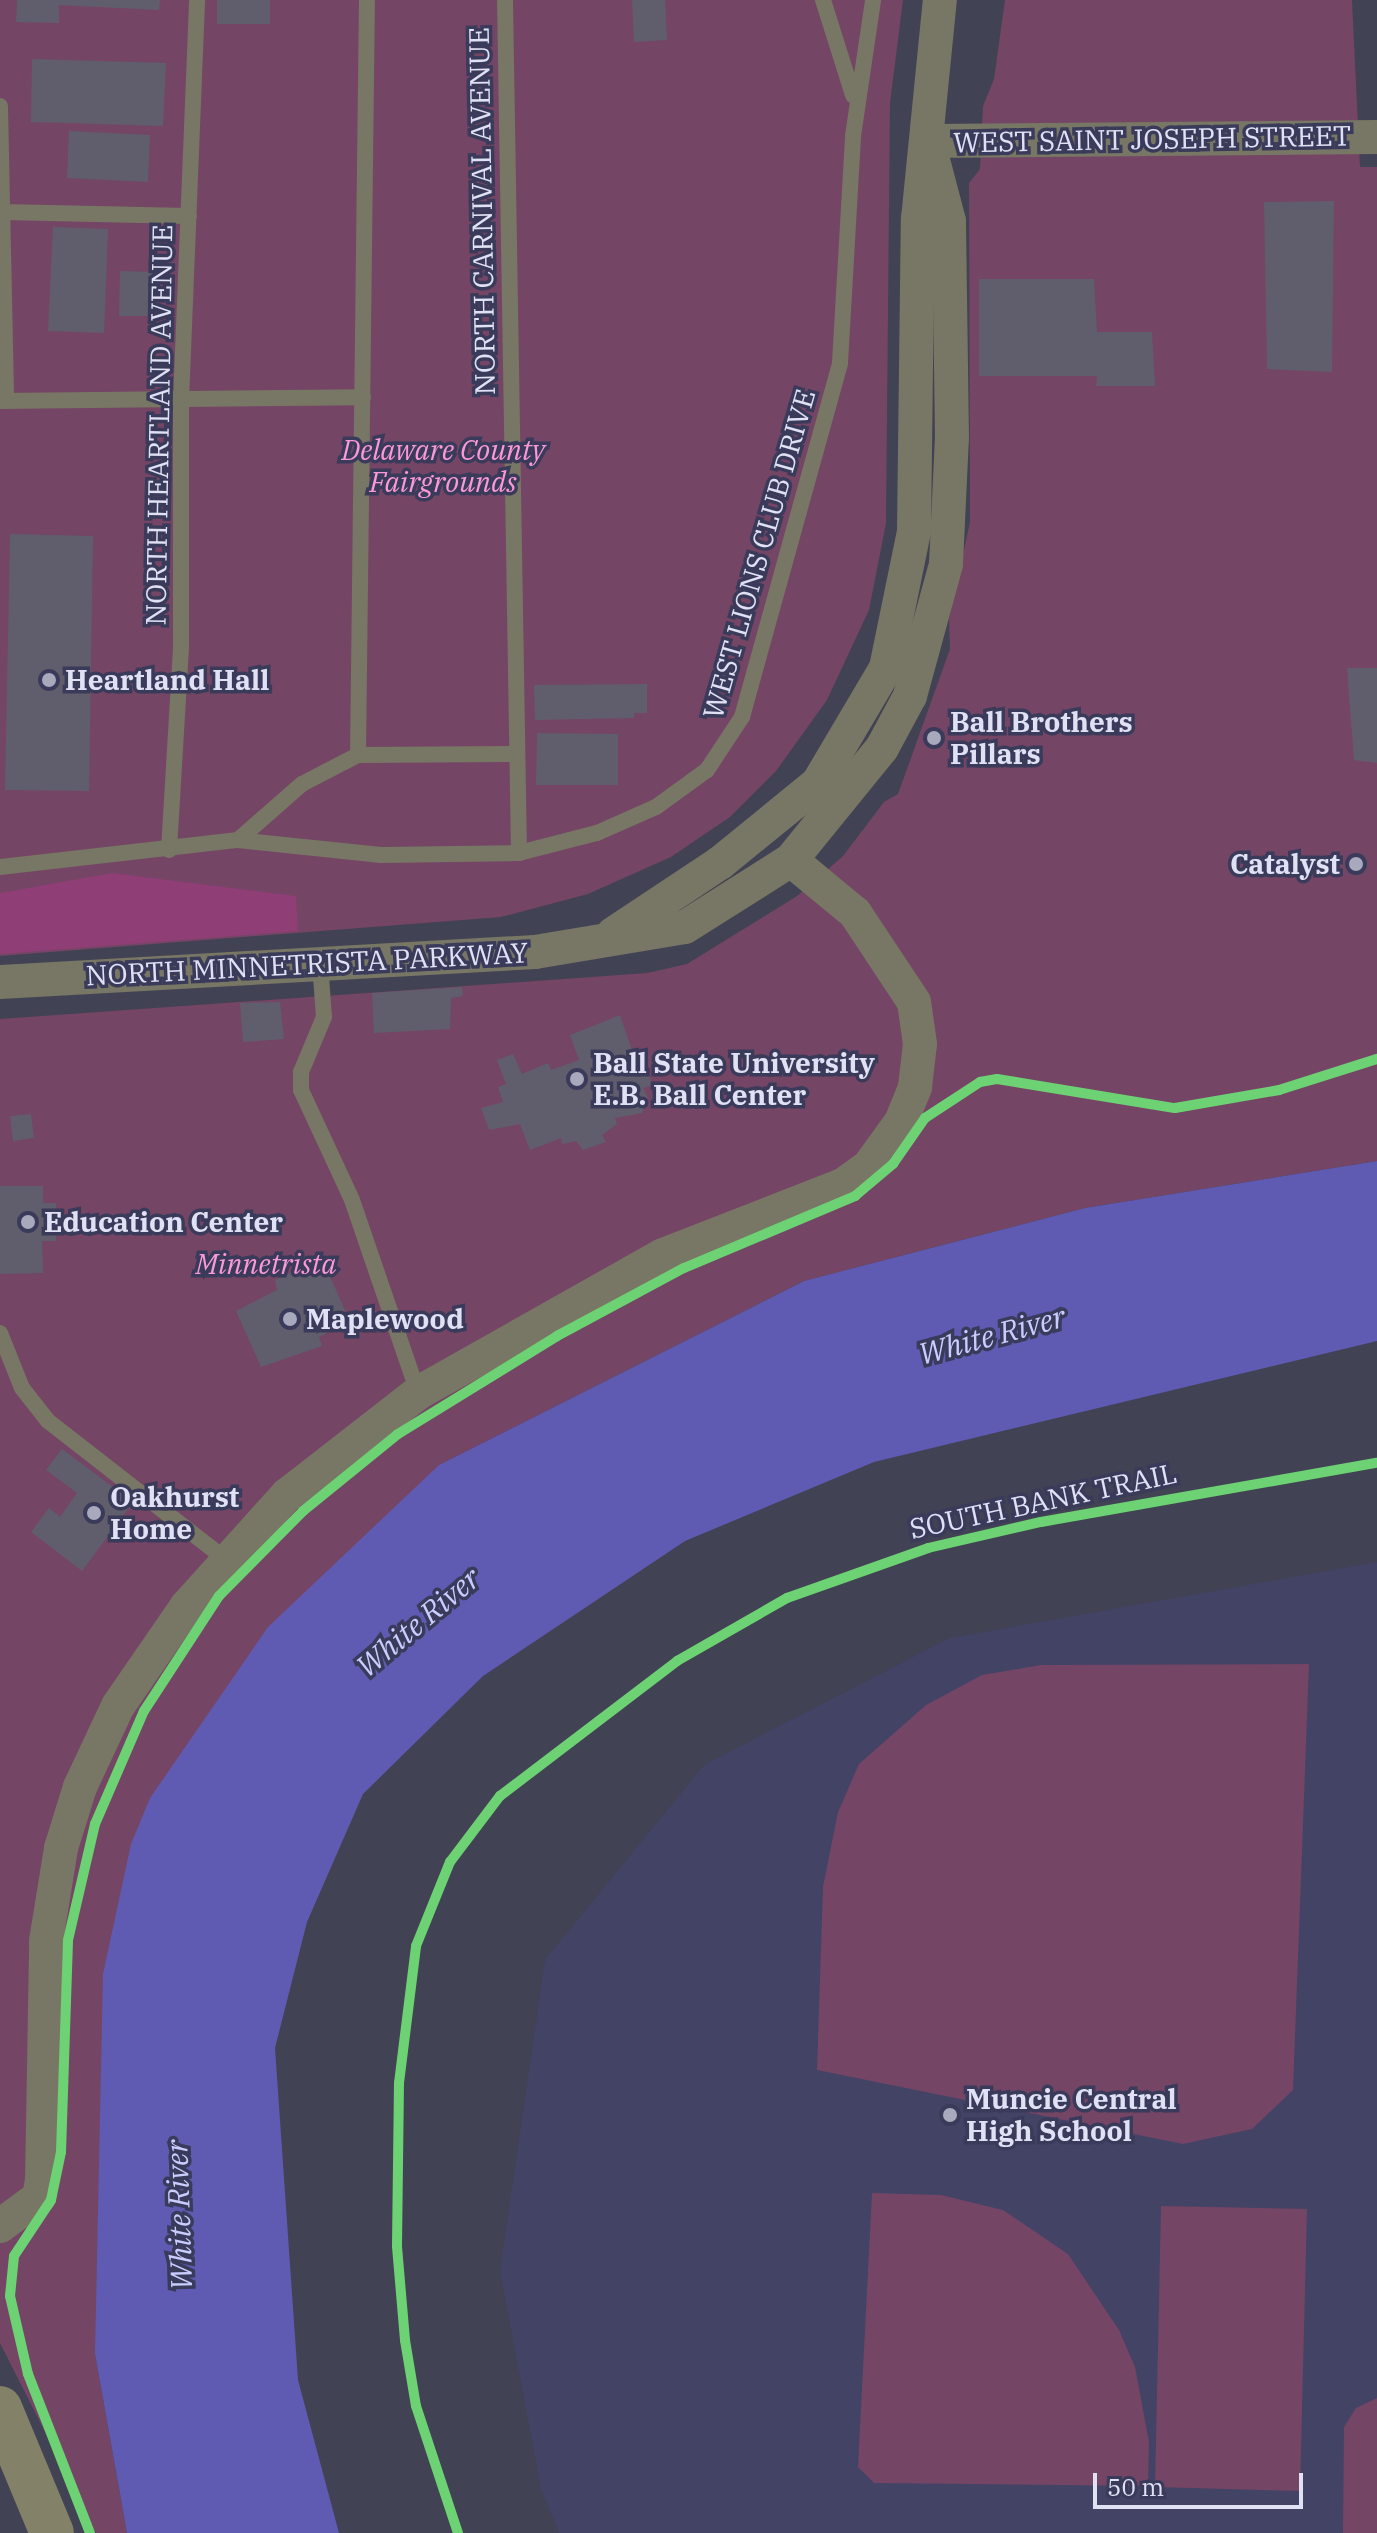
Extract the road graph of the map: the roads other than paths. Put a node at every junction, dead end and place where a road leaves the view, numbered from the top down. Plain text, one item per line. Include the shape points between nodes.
1 (197, 0) edge
2 (367, 0) edge
3 (505, 0) edge
4 (823, 0) edge
5 (873, 0) edge
6 (940, 0) edge
7 (856, 104) junction
8 (0, 108) edge
9 (1377, 137) edge
10 (928, 141) junction
11 (2, 212) edge
12 (189, 216) junction
13 (363, 397) junction
14 (3, 401) edge
15 (181, 401) junction
16 (516, 754) junction
17 (358, 755) junction
18 (238, 840) junction
19 (169, 850) junction
20 (519, 853) junction
21 (791, 860) junction
22 (0, 867) edge
23 (613, 935) junction
24 (320, 961) junction
25 (0, 982) edge
26 (0, 1333) edge
27 (418, 1393) junction
28 (225, 1559) junction
29 (0, 2226) edge
30 (0, 2408) edge
31 (52, 2533) edge

1 - 12 lane, NORTH HEARTLAND AVENUE
2 - 13 lane
3 - 16 lane, NORTH CARNIVAL AVENUE
4 - 7 lane
5 - 7 lane, WEST LIONS CLUB DRIVE
6 - 10 street, NORTH MINNETRISTA PARKWAY
7 - 20 lane, WEST LIONS CLUB DRIVE via 840,363 737,731 707,770 656,807 597,833
8 - 11 lane
9 - 10 street, WEST SAINT JOSEPH STREET
10 - 21 street, NORTH MINNETRISTA PARKWAY via 949,221 952,438 946,564 910,696 882,748
10 - 23 street, NORTH MINNETRISTA PARKWAY via 918,219 914,531 886,668 818,783 720,863
11 - 12 lane
11 - 14 lane
12 - 15 lane, NORTH HEARTLAND AVENUE
13 - 15 lane
13 - 17 lane
14 - 15 lane
15 - 19 lane, NORTH HEARTLAND AVENUE via 181,646
16 - 17 lane
16 - 20 lane, NORTH CARNIVAL AVENUE
17 - 18 lane via 302,784
18 - 19 lane, WEST LIONS CLUB DRIVE
18 - 20 lane, WEST LIONS CLUB DRIVE via 381,855
19 - 22 lane, WEST LIONS CLUB DRIVE
21 - 23 street, NORTH MINNETRISTA PARKWAY via 685,927
21 - 27 street via 878,940 914,1002 920,1044 915,1087 886,1147 843,1185 663,1255
23 - 24 street, NORTH MINNETRISTA PARKWAY via 508,955
24 - 25 street, NORTH MINNETRISTA PARKWAY
24 - 27 lane via 324,1017 301,1072 301,1090 352,1200
26 - 28 lane via 22,1388 48,1421
27 - 28 street via 287,1495
28 - 29 street via 141,1669 80,1787 61,1848 46,1941 39,2197
30 - 31 main road

